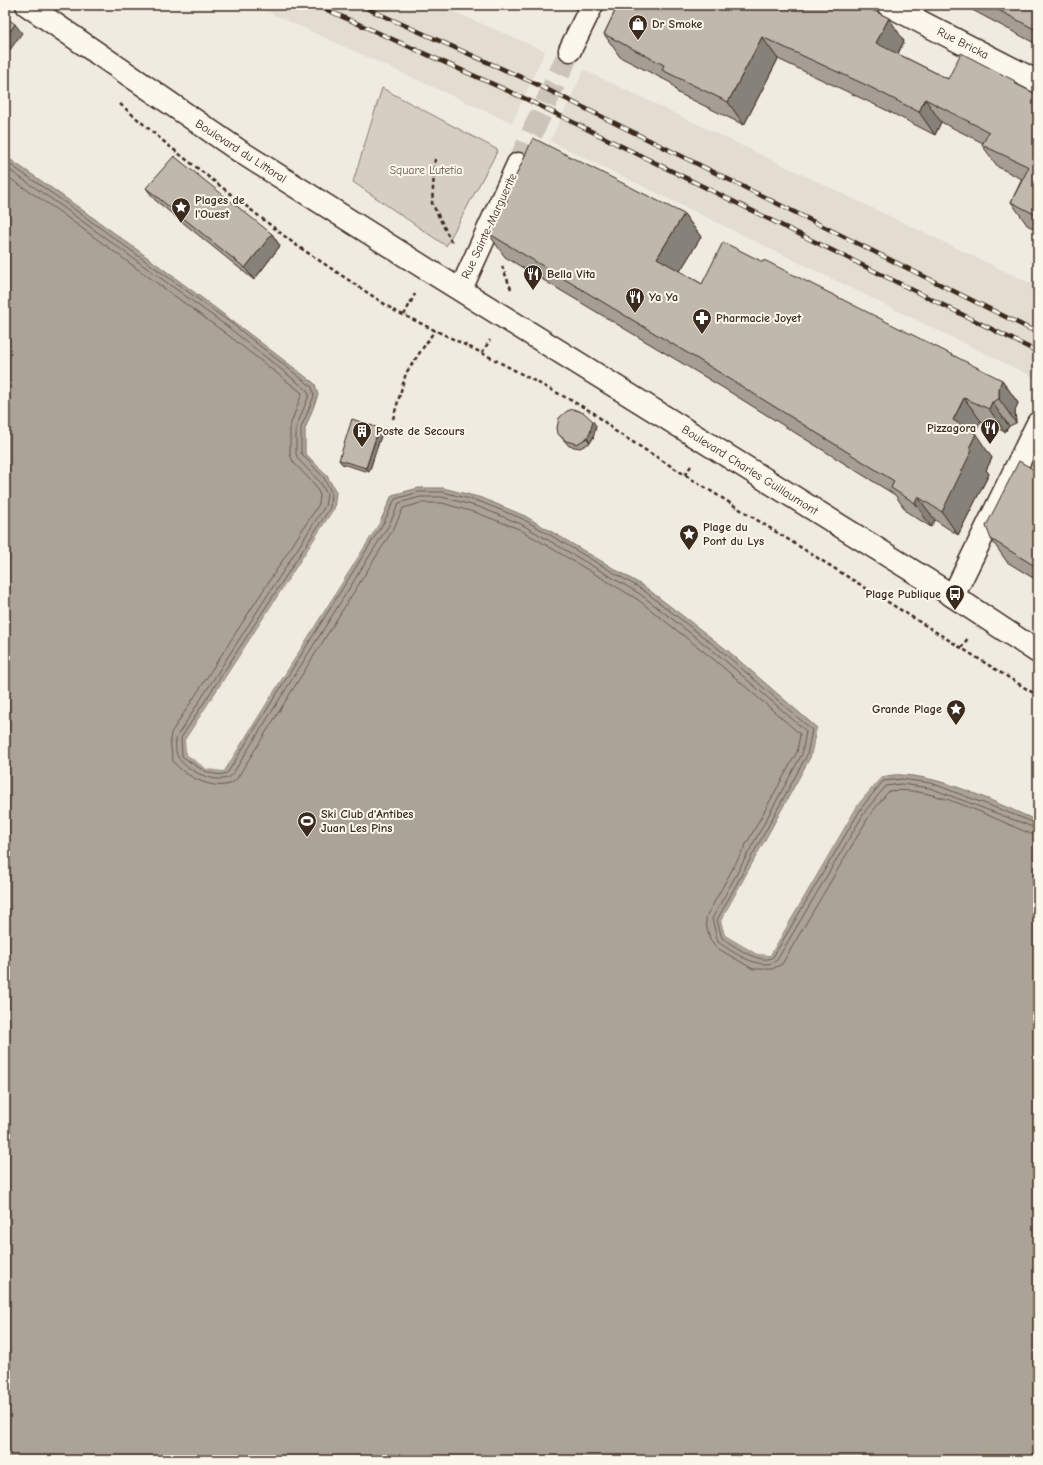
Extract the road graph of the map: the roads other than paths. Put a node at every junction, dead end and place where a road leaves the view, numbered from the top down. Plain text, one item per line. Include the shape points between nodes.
1 (27, 5) edge
2 (592, 5) edge
3 (888, 5) edge
4 (570, 50) tunnel mouth
5 (1038, 82) edge
6 (518, 164) tunnel mouth
7 (461, 289) junction
8 (1038, 423) edge
9 (953, 596) junction
10 (1038, 652) edge

1 - 7 main road, Boulevard du Littoral via 241,152
2 - 4 main road
3 - 5 main road, Rue Bricka
6 - 7 main road, Rue Sainte-Marguerite
7 - 9 main road, Boulevard Charles Guillaumont
8 - 9 main road
9 - 10 main road, Boulevard Charles Guillaumont

